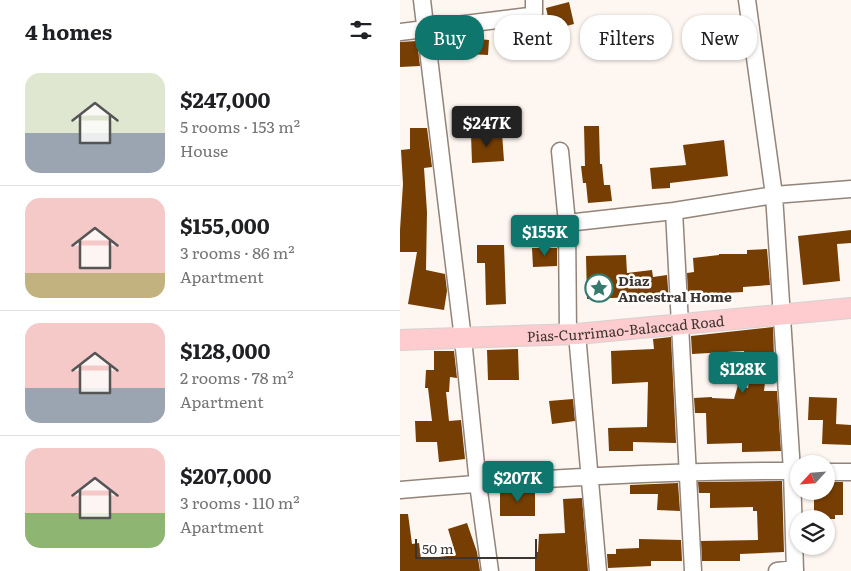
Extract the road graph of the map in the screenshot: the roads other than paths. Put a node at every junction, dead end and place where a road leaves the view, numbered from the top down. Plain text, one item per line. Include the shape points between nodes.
1 (422, 0) edge
2 (534, 0) edge
3 (747, 0) edge
4 (424, 15) edge
5 (484, 21) edge
6 (415, 30) edge
7 (400, 32) edge
8 (430, 60) edge
9 (560, 151) dead end
10 (851, 189) edge
11 (774, 195) junction
12 (674, 211) junction
13 (567, 223) junction
14 (851, 308) edge
15 (781, 314) junction
16 (680, 325) junction
17 (572, 334) junction
18 (463, 339) junction
19 (400, 340) edge
20 (794, 455) edge
21 (790, 471) edge
22 (687, 472) junction
23 (835, 472) edge
24 (851, 472) edge
25 (589, 478) junction
26 (478, 484) junction
27 (400, 490) edge
28 (795, 500) edge
29 (795, 570) edge
30 (490, 571) edge
31 (598, 571) edge
32 (692, 571) edge
33 (776, 571) edge

1 - 4 street
2 - 5 street via 534,13 529,16
3 - 11 street
6 - 7 street
8 - 18 street
9 - 13 street
10 - 11 street
11 - 12 street
11 - 15 street
12 - 13 street
12 - 16 street
13 - 17 street
14 - 15 main road, Pias-Currimao-Balaccad Road
15 - 16 main road, Pias-Currimao-Balaccad Road
15 - 20 street
16 - 17 main road, Pias-Currimao-Balaccad Road
16 - 22 street
17 - 18 main road, Pias-Currimao-Balaccad Road
17 - 25 street
18 - 19 main road, Pias-Currimao-Balaccad Road
18 - 26 street
21 - 22 street
22 - 25 street
22 - 32 street
23 - 24 street
25 - 26 street
25 - 31 street
26 - 27 street
26 - 30 street
28 - 29 street
29 - 33 street

